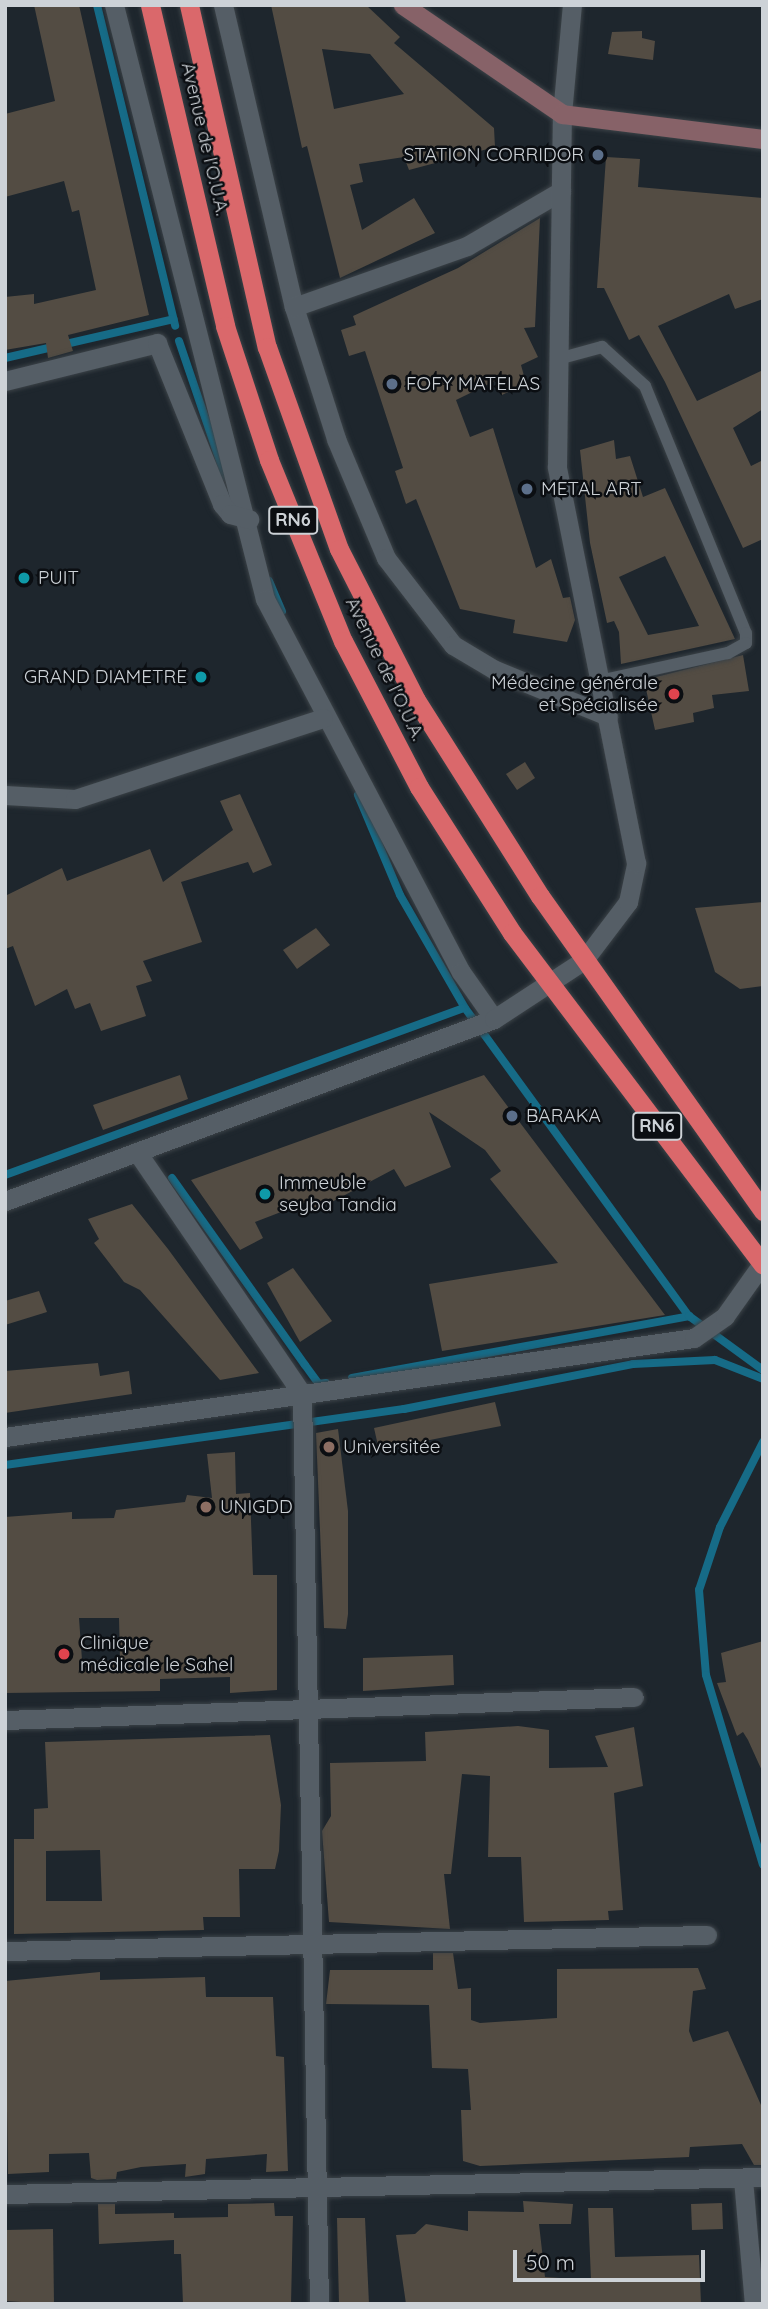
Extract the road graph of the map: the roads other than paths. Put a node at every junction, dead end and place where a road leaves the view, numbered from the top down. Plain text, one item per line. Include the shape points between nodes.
1 (114, 5) edge
2 (150, 5) edge
3 (189, 5) edge
4 (223, 5) edge
5 (403, 5) edge
6 (572, 5) edge
7 (562, 114) junction
8 (763, 139) edge
9 (561, 191) junction
10 (294, 307) junction
11 (558, 359) junction
12 (5, 381) edge
13 (249, 519) junction
14 (600, 681) junction
15 (608, 716) junction
16 (323, 718) junction
17 (5, 795) edge
18 (584, 960) junction
19 (551, 987) junction
20 (494, 1018) junction
21 (137, 1152) junction
22 (5, 1201) edge
23 (763, 1211) edge
24 (762, 1264) edge
25 (302, 1394) junction
26 (5, 1437) edge
27 (634, 1697) dead end
28 (308, 1709) junction
29 (5, 1720) edge
30 (707, 1935) dead end
31 (312, 1943) junction
32 (5, 1951) edge
33 (753, 2178) edge
34 (316, 2185) junction
35 (5, 2194) edge
36 (318, 2304) edge
37 (754, 2304) edge

1 - 13 street via 216,424
2 - 19 highway, Avenue de l'O.U.A. / RN6 via 225,326 290,512 343,640 419,787
3 - 18 highway, Avenue de l'O.U.A. / RN6 via 267,347 339,549 416,700
4 - 10 street
5 - 7 main road
6 - 7 street
7 - 8 main road
7 - 9 street
9 - 10 street via 467,247
9 - 11 street
10 - 15 street via 336,439 386,558 429,619 453,645 495,670
11 - 14 street via 557,467 564,524
11 - 14 lane via 601,347 645,386 746,633 746,643 728,653
12 - 13 street via 157,343 222,504 230,514
13 - 16 street via 265,599
14 - 15 street
15 - 18 street via 635,883
16 - 17 street via 75,799
16 - 20 street via 461,972
18 - 19 street
18 - 23 highway, Avenue de l'O.U.A. / RN6
19 - 20 street
19 - 24 highway, Avenue de l'O.U.A. / RN6
20 - 21 street
21 - 22 street
21 - 25 street
24 - 25 street via 725,1316 694,1338
25 - 26 street
25 - 28 street
27 - 28 street
28 - 29 street
28 - 31 street
30 - 31 street
31 - 32 street
31 - 34 street
33 - 34 street
33 - 37 street
34 - 35 street
34 - 36 street

